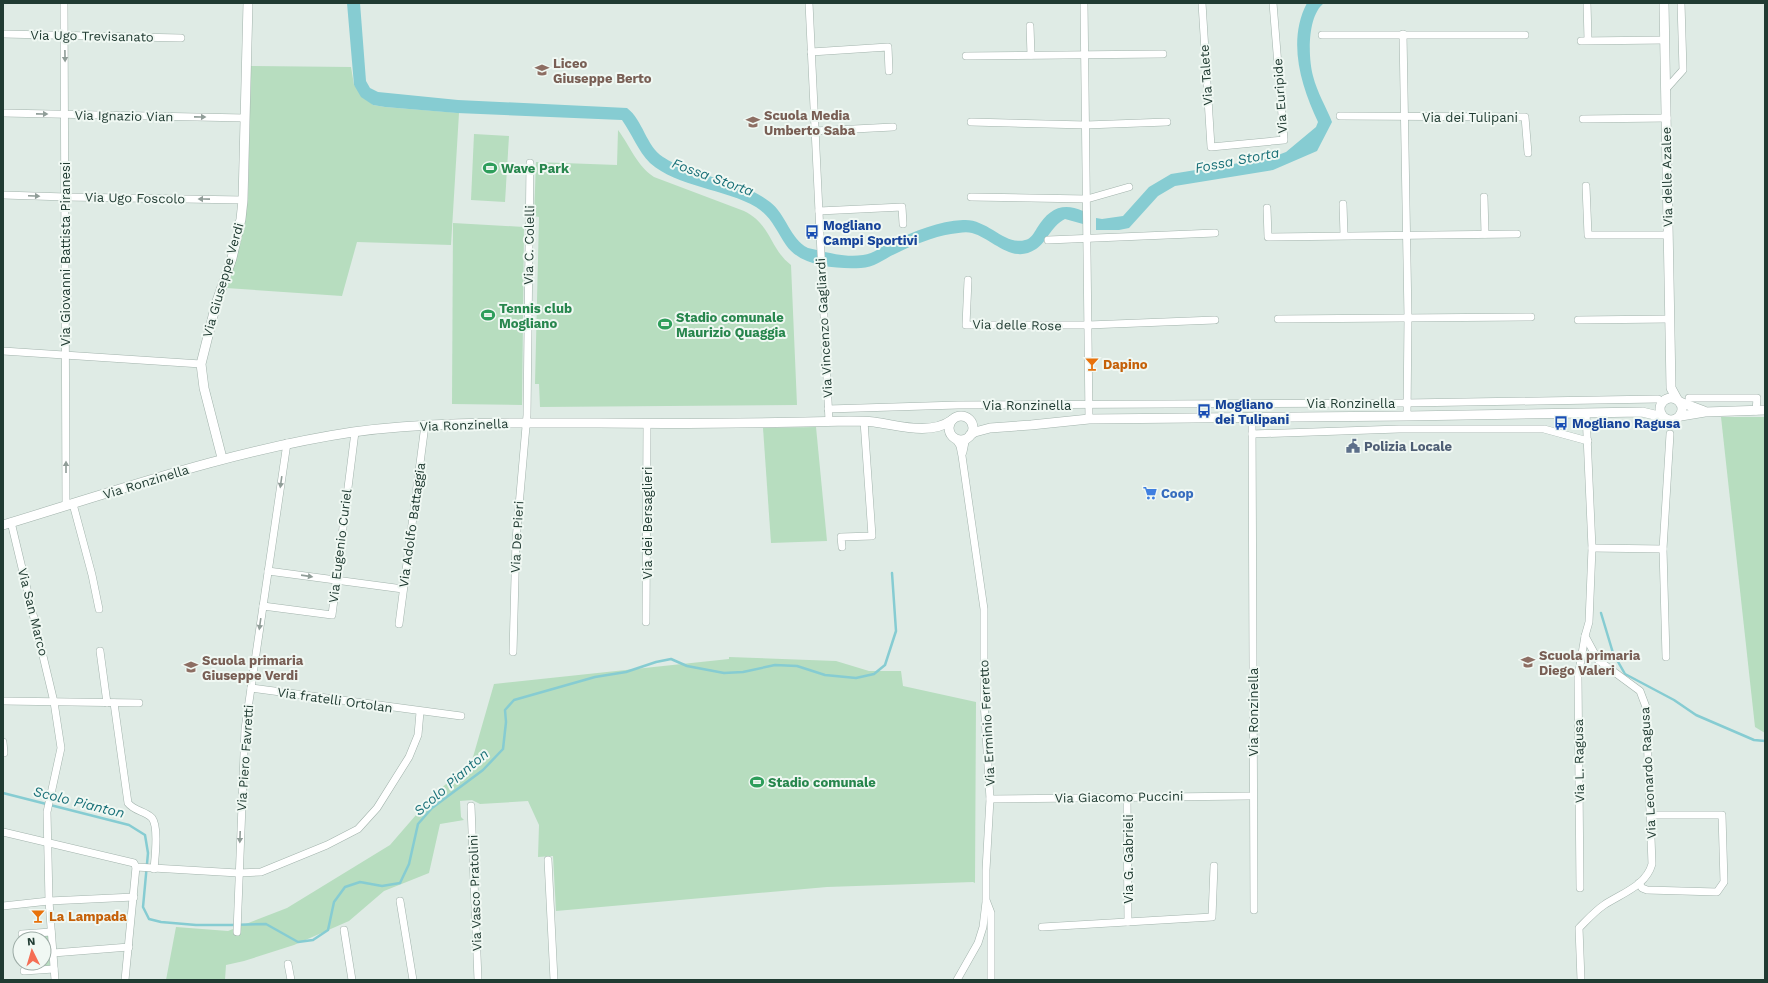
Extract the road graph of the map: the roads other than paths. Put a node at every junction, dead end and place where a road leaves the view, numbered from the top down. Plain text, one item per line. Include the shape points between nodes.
1 (64, 3) edge
2 (248, 3) edge
3 (809, 3) edge
4 (1084, 3) edge
5 (1202, 3) edge
6 (1273, 3) edge
7 (1587, 3) edge
8 (1664, 3) edge
9 (1681, 3) edge
10 (1030, 26) dead end
11 (3, 34) edge
12 (1403, 34) junction
13 (64, 35) junction
14 (1322, 35) dead end
15 (1525, 35) dead end
16 (181, 38) dead end
17 (1665, 40) junction
18 (811, 52) junction
19 (1163, 54) dead end
20 (1031, 55) junction
21 (1085, 55) junction
22 (966, 56) dead end
23 (889, 71) dead end
24 (1666, 89) junction
25 (3, 114) edge
26 (66, 115) junction
27 (1340, 116) dead end
28 (1404, 116) junction
29 (245, 118) junction
30 (1667, 118) junction
31 (1583, 119) dead end
32 (971, 122) dead end
33 (1167, 122) dead end
34 (1086, 125) junction
35 (893, 127) dead end
36 (815, 131) junction
37 (1211, 147) joint
38 (1528, 153) dead end
39 (530, 164) dead end
40 (1586, 186) dead end
41 (1129, 187) dead end
42 (3, 195) edge
43 (1484, 196) dead end
44 (66, 197) junction
45 (971, 197) dead end
46 (1087, 199) junction
47 (243, 200) junction
48 (1343, 204) dead end
49 (1268, 208) dead end
50 (819, 210) junction
51 (903, 224) dead end
52 (1215, 233) dead end
53 (1485, 234) junction
54 (1517, 234) dead end
55 (1344, 235) junction
56 (1668, 235) junction
57 (1407, 236) junction
58 (1048, 240) dead end
59 (1087, 240) junction
60 (968, 280) dead end
61 (1531, 316) dead end
62 (1408, 318) junction
63 (1278, 319) dead end
64 (1669, 319) junction
65 (1215, 320) dead end
66 (1578, 320) dead end
67 (1088, 325) junction
68 (3, 351) edge
69 (65, 355) junction
70 (201, 364) junction
71 (1671, 388) junction
72 (1689, 398) dead end
73 (1662, 401) junction
74 (1678, 401) junction
75 (1406, 403) junction
76 (1089, 404) junction
77 (828, 408) junction
78 (1761, 411) edge
79 (1642, 412) junction
80 (1705, 412) junction
81 (1586, 413) junction
82 (1407, 416) junction
83 (1681, 416) junction
84 (1663, 417) junction
85 (968, 418) junction
86 (1089, 418) junction
87 (1252, 418) junction
88 (952, 420) junction
89 (829, 421) junction
90 (864, 421) junction
91 (526, 423) junction
92 (647, 424) junction
93 (425, 425) junction
94 (998, 427) junction
95 (922, 428) junction
96 (355, 432) junction
97 (1252, 434) junction
98 (1670, 434) dead end
99 (953, 436) junction
100 (969, 436) junction
101 (1588, 441) junction
102 (287, 443) junction
103 (222, 458) junction
104 (964, 466) junction
105 (70, 505) junction
106 (7, 524) edge
107 (842, 547) dead end
108 (1592, 548) junction
109 (1663, 549) junction
110 (268, 571) junction
111 (336, 580) junction
112 (403, 589) junction
113 (263, 606) junction
114 (99, 608) dead end
115 (646, 622) dead end
116 (399, 624) dead end
117 (1585, 636) junction
118 (100, 651) dead end
119 (513, 652) dead end
120 (1666, 657) dead end
121 (251, 688) junction
122 (3, 701) edge
123 (54, 702) junction
124 (111, 703) junction
125 (139, 703) dead end
126 (420, 712) junction
127 (460, 716) dead end
128 (3, 742) edge
129 (4, 753) dead end
130 (1249, 796) dead end
131 (1127, 797) junction
132 (990, 799) junction
133 (471, 806) dead end
134 (1650, 815) junction
135 (3, 832) edge
136 (47, 842) junction
137 (548, 860) dead end
138 (1214, 866) dead end
139 (138, 867) junction
140 (152, 868) junction
141 (238, 873) junction
142 (1639, 883) junction
143 (1580, 888) dead end
144 (134, 897) junction
145 (986, 900) junction
146 (400, 901) dead end
147 (49, 902) junction
148 (3, 906) edge
149 (1254, 910) dead end
150 (1128, 922) junction
151 (1042, 927) dead end
152 (344, 930) dead end
153 (51, 931) edge
154 (237, 932) dead end
155 (52, 942) edge
156 (129, 947) junction
157 (53, 953) junction
158 (288, 964) dead end
159 (54, 969) joint
160 (55, 980) edge
161 (125, 980) edge
162 (291, 980) edge
163 (352, 980) edge
164 (413, 980) edge
165 (478, 980) edge
166 (554, 980) edge
167 (957, 980) edge
168 (991, 980) edge
169 (1582, 980) edge

1 - 13 street, Via Giovanni Battista Piranesi
2 - 29 street, Via Giuseppe Verdi
3 - 18 street, Via Vincenzo Gagliardi
4 - 21 street
5 - 37 street, Via Talete
6 - 37 street, Via Euripide via 1284,140
7 - 17 street via 1584,41
8 - 17 street, Via delle Azalee
9 - 24 street via 1683,70
10 - 20 street
11 - 13 street, Via Ugo Trevisanato
12 - 14 street
12 - 15 street
12 - 28 street, Via dei Tulipani
13 - 16 street, Via Ugo Trevisanato
13 -> 26 street, Via Giovanni Battista Piranesi
17 - 24 street, Via delle Azalee
18 - 23 street via 888,47
18 - 36 street, Via Vincenzo Gagliardi
19 - 21 street
20 - 21 street
20 - 22 street
21 - 34 street
24 - 30 street, Via delle Azalee
25 -> 26 street, Via Ignazio Vian
26 -> 29 street, Via Ignazio Vian
26 - 44 street, Via Giovanni Battista Piranesi
27 - 28 street, Via dei Tulipani
28 - 38 street, Via dei Tulipani via 1525,117
28 - 57 street, Via dei Tulipani
29 - 47 street, Via Giuseppe Verdi
30 - 31 street, Via delle Azalee
30 - 56 street, Via delle Azalee
32 - 34 street
33 - 34 street
34 - 46 street
35 - 36 street
36 - 50 street, Via Vincenzo Gagliardi
39 - 91 street, Via C. Colelli
40 - 56 street, Via delle Azalee via 1588,235
41 - 46 street
42 -> 44 street, Via Ugo Foscolo
43 - 53 street
47 -> 44 street, Via Ugo Foscolo
44 - 69 street, Via Giovanni Battista Piranesi
45 - 46 street
46 - 59 street
47 - 70 street, Via Giuseppe Verdi via 232,258 216,304
48 - 55 street
49 - 55 street via 1268,237
50 - 51 street via 902,207
50 - 77 street, Via Vincenzo Gagliardi
52 - 59 street
53 - 54 street
53 - 57 street
55 - 57 street
56 - 64 street, Via delle Azalee
57 - 62 street, Via dei Tulipani
58 - 59 street
59 - 67 street
60 - 67 street, Via delle Rose via 966,325
61 - 62 street
62 - 63 street
62 - 75 street, Via dei Tulipani
64 - 66 street
64 - 71 street, Via delle Azalee
65 - 67 street, Via delle Rose
67 - 76 street
68 - 69 street
69 - 70 street
105 -> 69 street, Via Giovanni Battista Piranesi
70 - 103 street, Via Giuseppe Verdi via 204,388
71 - 73 street, Via delle Azalee
71 - 74 street, Via delle Azalee
72 - 78 street, Via Ronzinella via 1757,398
73 - 74 street, Via Ronzinella via 1671,398
73 - 75 street, Via Ronzinella
73 - 79 street, Via Ronzinella
73 - 84 street via 1660,410
74 - 80 street, Via Ronzinella
74 - 83 street via 1683,409
75 - 76 street, Via Ronzinella
75 - 82 street, Via dei Tulipani
76 - 77 street, Via Ronzinella
76 - 86 street
77 - 89 street, Via Vincenzo Gagliardi
78 - 80 street, Via Ronzinella
79 - 81 street, Via Ronzinella
79 - 84 street, Via Ronzinella
80 - 83 street, Via Ronzinella
81 - 82 street, Via Ronzinella
81 - 101 street
82 - 87 street, Via Ronzinella
83 - 84 street, Via Ronzinella via 1673,421
85 - 88 street, Via Ronzinella via 960,416
85 - 94 street, Via Ronzinella via 979,424
85 - 100 street, Via Ronzinella via 973,426
86 - 87 street, Via Ronzinella
86 - 94 street, Via Ronzinella
87 - 97 street, Via Ronzinella
88 - 95 street, Via Ronzinella via 944,425
88 - 99 street via 949,426
89 - 90 street, Via Ronzinella
89 - 92 street, Via Ronzinella
90 - 95 street, Via Ronzinella
90 - 107 street via 872,536 841,537
91 - 92 street, Via Ronzinella
91 - 93 street, Via Ronzinella
91 - 119 street, Via De Pieri via 516,540
92 - 115 street, Via dei Bersaglieri
93 - 96 street, Via Ronzinella
93 - 112 street, Via Adolfo Battaggia
94 - 100 street, Via Ronzinella
95 - 99 street, Via Ronzinella via 941,430
96 - 102 street, Via Ronzinella
96 - 111 street, Via Eugenio Curiel
97 - 101 street via 1399,429 1544,429
97 - 149 street, Via Ronzinella
98 - 109 street
99 - 100 street, Via Ronzinella via 961,440
99 - 104 street, Via Erminio Ferretto via 961,450
100 - 104 street, Via Erminio Ferretto via 964,446
101 - 108 street
102 - 103 street, Via Ronzinella
102 -> 110 street, Via Piero Favretti
103 - 105 street, Via Ronzinella
104 - 132 street, Via Erminio Ferretto via 984,609 984,701
105 - 106 street, Via Ronzinella
105 - 114 street via 92,575
106 - 123 street, Via San Marco
108 - 109 street
108 - 117 street
109 - 120 street
110 -> 111 street
110 - 113 street, Via Piero Favretti
111 - 112 street
111 - 113 street, Via Eugenio Curiel via 332,615
112 - 116 street, Via Adolfo Battaggia
113 -> 121 street, Via Piero Favretti
117 - 134 street, Via Leonardo Ragusa via 1598,660 1640,691 1646,707
117 - 143 street, Via L. Ragusa via 1578,677
118 - 124 street
121 - 126 street, Via fratelli Ortolan
121 -> 141 street, Via Piero Favretti via 244,729
122 - 123 street
123 - 124 street
123 - 136 street, Via San Marco via 61,748 47,812
124 - 125 street
124 - 140 street via 128,803 133,809 152,818 156,825
126 - 127 street, Via fratelli Ortolan
126 - 141 street via 418,735 409,757 377,808 358,829 262,872
128 - 129 street
130 - 131 street, Via Giacomo Puccini
131 - 132 street, Via Giacomo Puccini
131 - 150 street, Via G. Gabrieli
132 - 145 street, Via Erminio Ferretto
133 - 165 street, Via Vasco Pratolini
134 - 142 street, Via Leonardo Ragusa via 1652,864
134 - 142 street via 1722,815 1724,882 1717,892 1647,890
135 - 136 street
136 - 139 street via 134,862
136 - 147 street, Via San Marco
137 - 166 street
138 - 150 street, Via G. Gabrieli via 1212,917
139 - 140 street
139 - 144 street
140 - 141 street
141 - 154 street, Via Piero Favretti
142 - 169 street, Via Leonardo Ragusa via 1603,905 1579,928
144 - 147 street
144 - 156 street
145 - 167 street via 978,943
145 - 168 street, Via Erminio Ferretto via 991,913
146 - 164 street
147 - 148 street
147 - 153 street, Via San Marco
150 - 151 street, Via G. Gabrieli
152 - 163 street
155 - 157 street, Via San Marco
156 - 157 street
156 - 161 street
157 - 159 street, Via San Marco
158 - 162 street
159 - 160 street, Via San Marco

